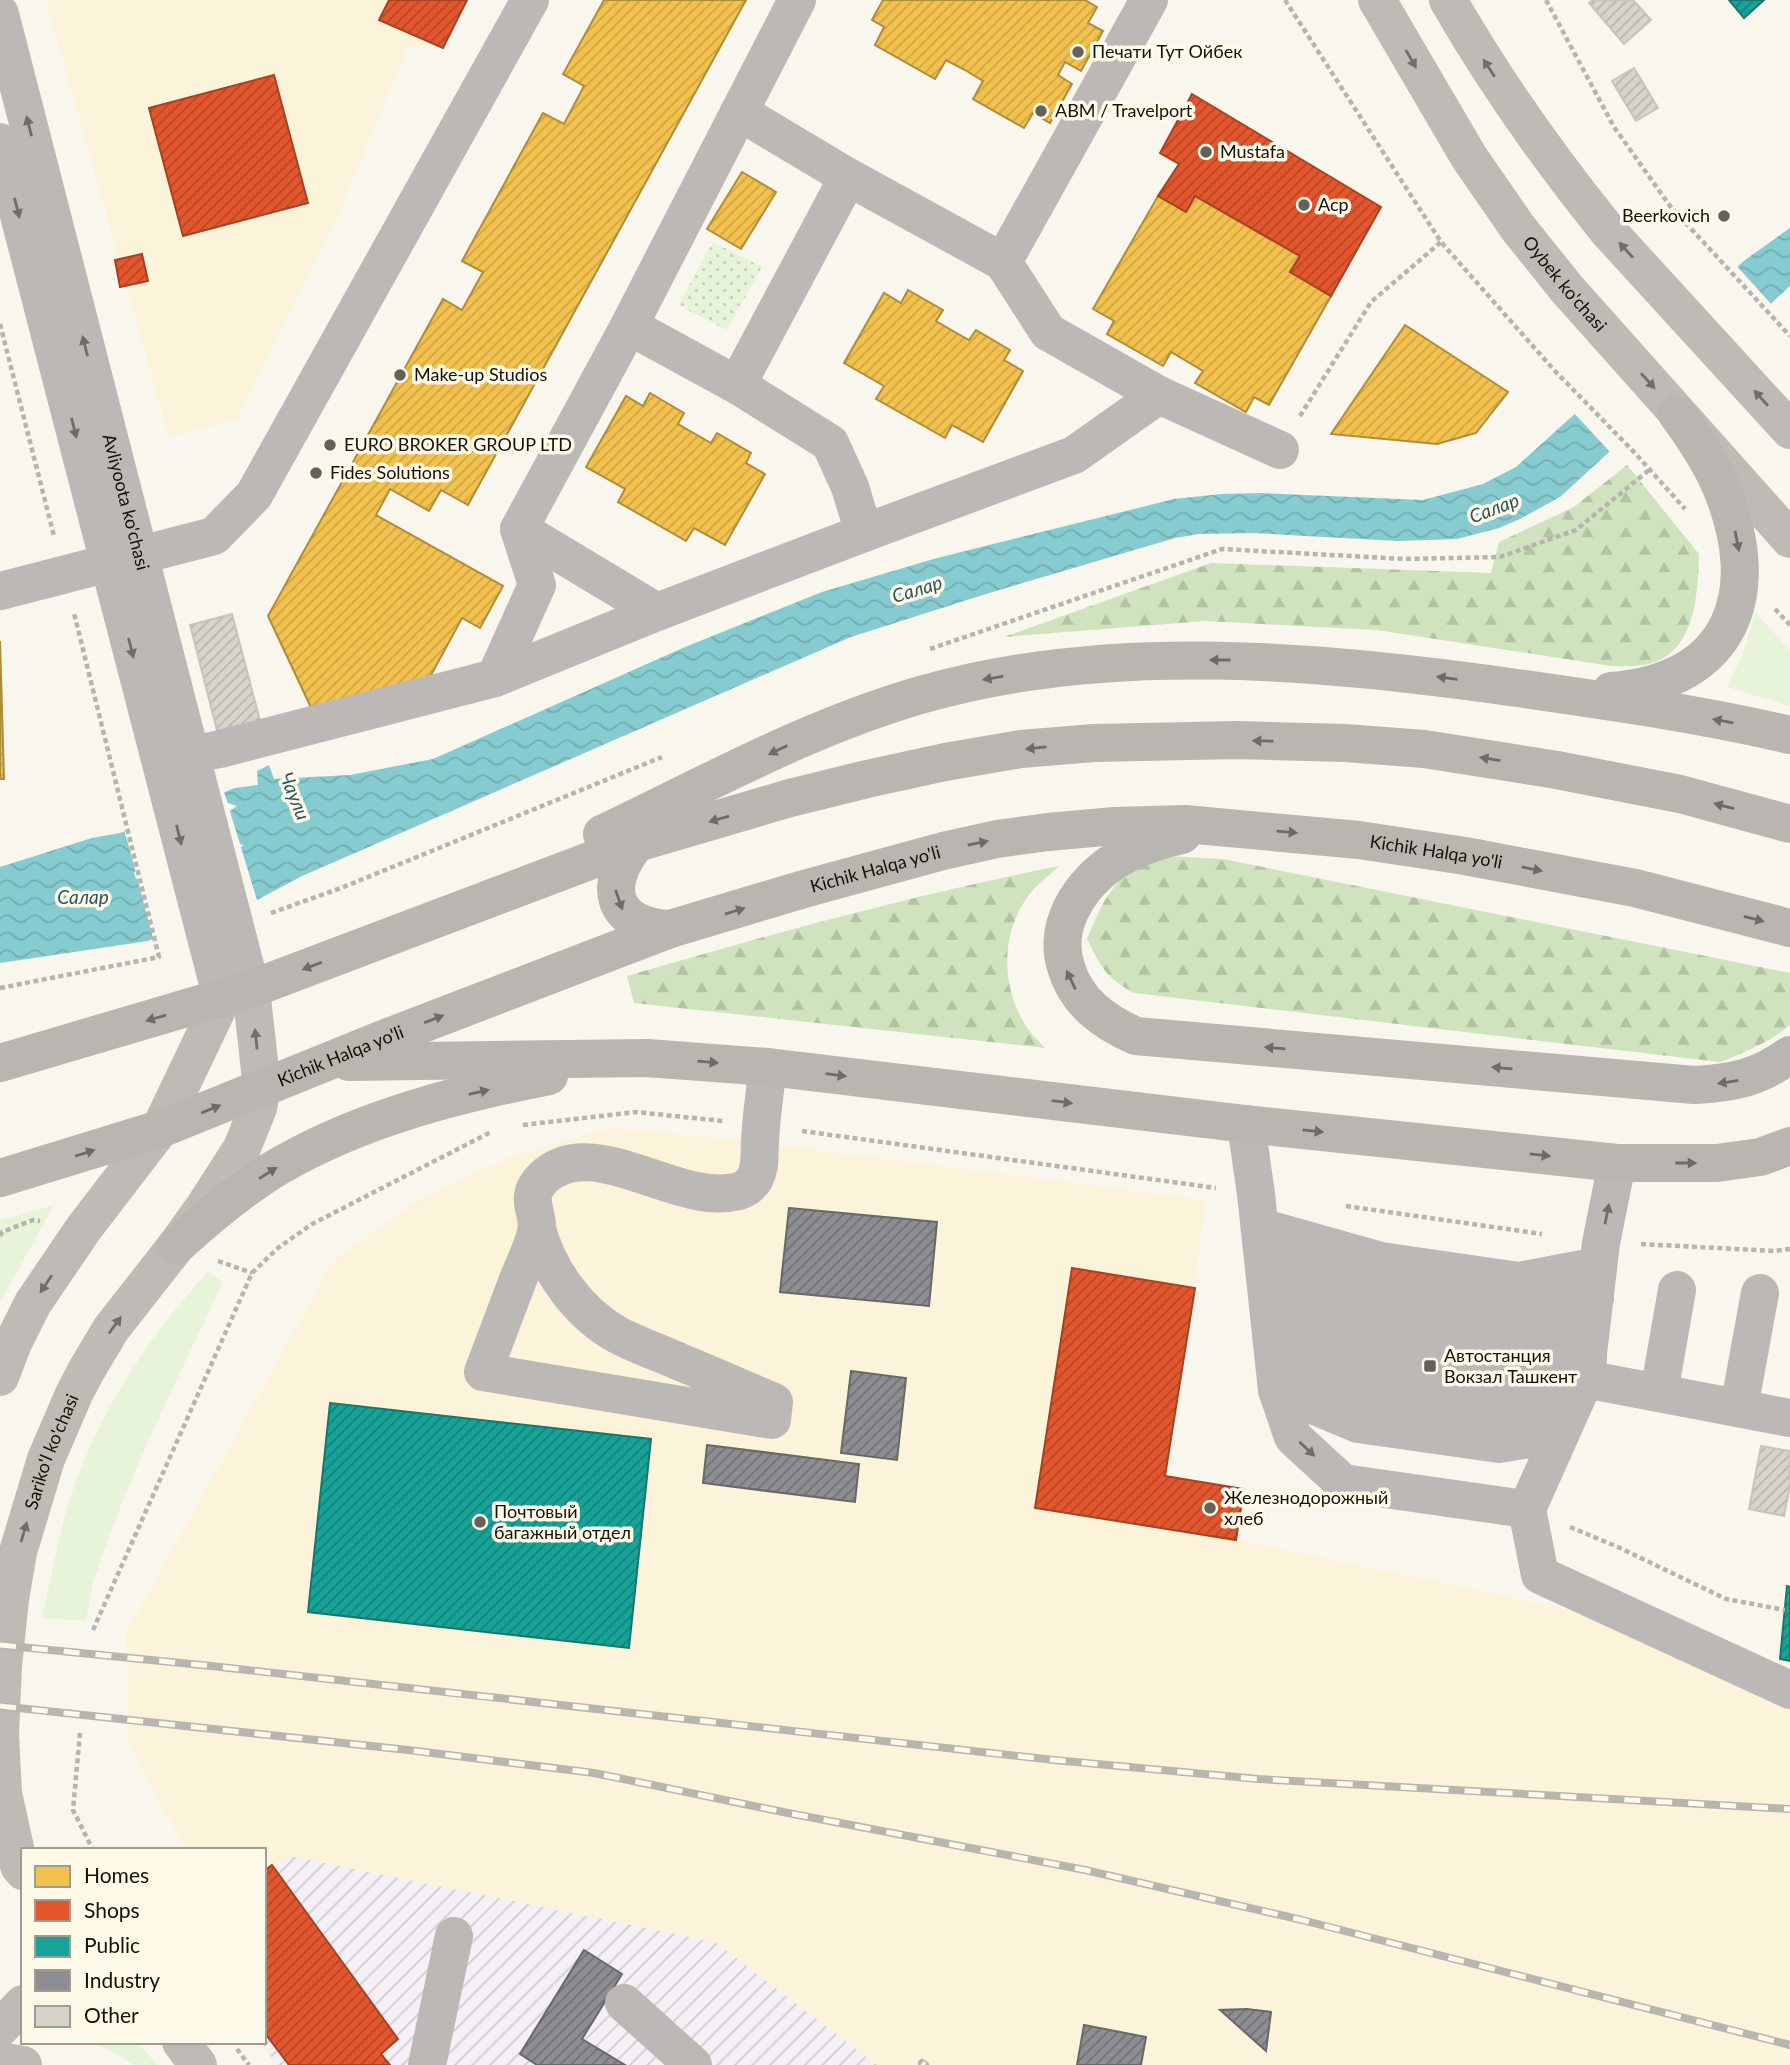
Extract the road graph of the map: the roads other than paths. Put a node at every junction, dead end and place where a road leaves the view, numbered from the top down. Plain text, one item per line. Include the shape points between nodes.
1 (530, 0) edge
2 (797, 0) edge
3 (1149, 0) edge
4 (1377, 0) edge
5 (1448, 0) edge
6 (0, 16) edge
7 (738, 112) junction
8 (0, 142) edge
9 (848, 177) junction
10 (1003, 262) junction
11 (629, 326) junction
12 (737, 385) junction
13 (1159, 395) junction
14 (1677, 414) junction
15 (1790, 430) edge
16 (1280, 450) road end
17 (519, 529) junction
18 (864, 533) junction
19 (1790, 540) edge
20 (124, 559) junction
21 (0, 591) edge
22 (657, 612) junction
23 (495, 678) junction
24 (1514, 688) junction
25 (1790, 735) edge
26 (182, 761) junction
27 (1790, 824) edge
28 (1219, 826) junction
29 (637, 843) junction
30 (1790, 928) edge
31 (670, 929) junction
32 (373, 943) junction
33 (237, 994) junction
34 (1790, 1055) edge
35 (647, 1058) junction
36 (326, 1062) junction
37 (0, 1063) edge
38 (768, 1067) junction
39 (262, 1088) junction
40 (1246, 1124) junction
41 (160, 1129) junction
42 (1790, 1146) edge
43 (1618, 1163) junction
44 (0, 1178) edge
45 (1258, 1210) junction
46 (537, 1229) junction
47 (193, 1252) junction
48 (1677, 1290) dead end
49 (1267, 1292) junction
50 (1760, 1293) dead end
51 (1591, 1323) junction
52 (1275, 1376) junction
53 (0, 1377) edge
54 (1659, 1393) junction
55 (1739, 1408) junction
56 (1790, 1418) edge
57 (1560, 1434) junction
58 (1527, 1509) junction
59 (1790, 1690) edge
60 (16, 1865) edge
61 (454, 1936) dead end
62 (624, 2003) dead end
63 (21, 2006) edge
64 (0, 2028) edge
65 (182, 2044) edge
66 (0, 2062) edge
67 (23, 2065) edge
68 (198, 2065) edge
69 (427, 2065) edge
70 (693, 2065) edge

1 - 20 street via 254,495 214,536
2 - 7 street
3 - 10 street
4 -> 14 main road, Oybek ko'chasi via 1493,193 1542,259
15 -> 5 main road via 1608,231 1534,136
20 -> 6 street, Avliyoota ko'chasi
7 - 9 street
7 - 11 street
8 -> 20 street, Avliyoota ko'chasi
9 - 10 street
9 - 12 street
10 - 13 street via 1048,332
11 - 12 street
11 - 17 street
12 - 18 street via 830,443
13 - 16 street
13 - 18 street via 1074,455
14 - 19 main road, Oybek ko'chasi
14 -> 24 highway via 1720,485 1739,549 1740,587 1725,631 1696,663 1661,682 1605,691
17 - 22 street
17 - 23 street via 537,585
18 - 22 street
20 - 21 street
20 - 26 street, Avliyoota ko'chasi
22 - 23 street
23 - 26 street
25 -> 24 highway via 1651,707
24 -> 32 highway via 1400,673 1222,660 1076,667 977,681 822,729
26 - 33 street, Avliyoota ko'chasi
27 -> 29 highway via 1680,794 1437,751 1345,743 1202,741 1058,746 984,755 803,795
28 -> 30 highway, Kichik Halqa yo'li via 1465,856 1635,888
31 -> 28 highway, Kichik Halqa yo'li via 997,839 1104,826
34 -> 28 highway via 1749,1078 1694,1085 1136,1036 1121,1030 1091,1008 1068,976 1061,944 1066,917 1090,883 1127,854
29 -> 31 highway via 617,872 618,900 624,913 636,922 652,929
29 - 32 highway
36 -> 31 highway, Kichik Halqa yo'li
32 -> 33 highway
33 -> 37 highway
39 -> 33 main road
33 - 41 main road
35 - 36 highway
35 -> 38 highway
47 -> 35 highway via 208,1217 257,1180 343,1135 455,1097
36 - 39 highway, Kichik Halqa yo'li
38 -> 40 highway
38 - 46 street via 760,1165 754,1182 737,1192 708,1195 608,1165 577,1163 558,1168 538,1185 532,1205
41 -> 39 highway, Kichik Halqa yo'li
39 - 47 main road, Sariko'l ko'chasi via 242,1147
40 -> 43 highway
40 - 45 street
44 -> 41 highway, Kichik Halqa yo'li
41 -> 53 main road via 33,1303
43 -> 42 highway via 1728,1162
51 -> 43 street
45 - 49 street
45 - 51 street via 1381,1261 1519,1281
46 - 46 street via 483,1372 772,1420 774,1402 616,1334 592,1316 554,1270
60 -> 47 main road, Sariko'l ko'chasi via 3,1793 1,1734 2,1666 18,1552 46,1459 96,1351 111,1329
48 - 54 street
49 - 51 street via 1376,1293
49 - 51 street via 1367,1359 1508,1379
49 - 52 street
50 - 55 street
51 - 52 street via 1504,1412
51 - 54 street
51 - 57 street
52 - 57 street via 1358,1424 1499,1444
52 -> 58 street via 1293,1437 1343,1483
54 - 55 street
55 - 56 street
57 - 58 street
58 - 59 street via 1540,1575
61 - 69 street
62 - 70 street
63 - 64 main road
65 - 68 main road
66 - 67 main road

